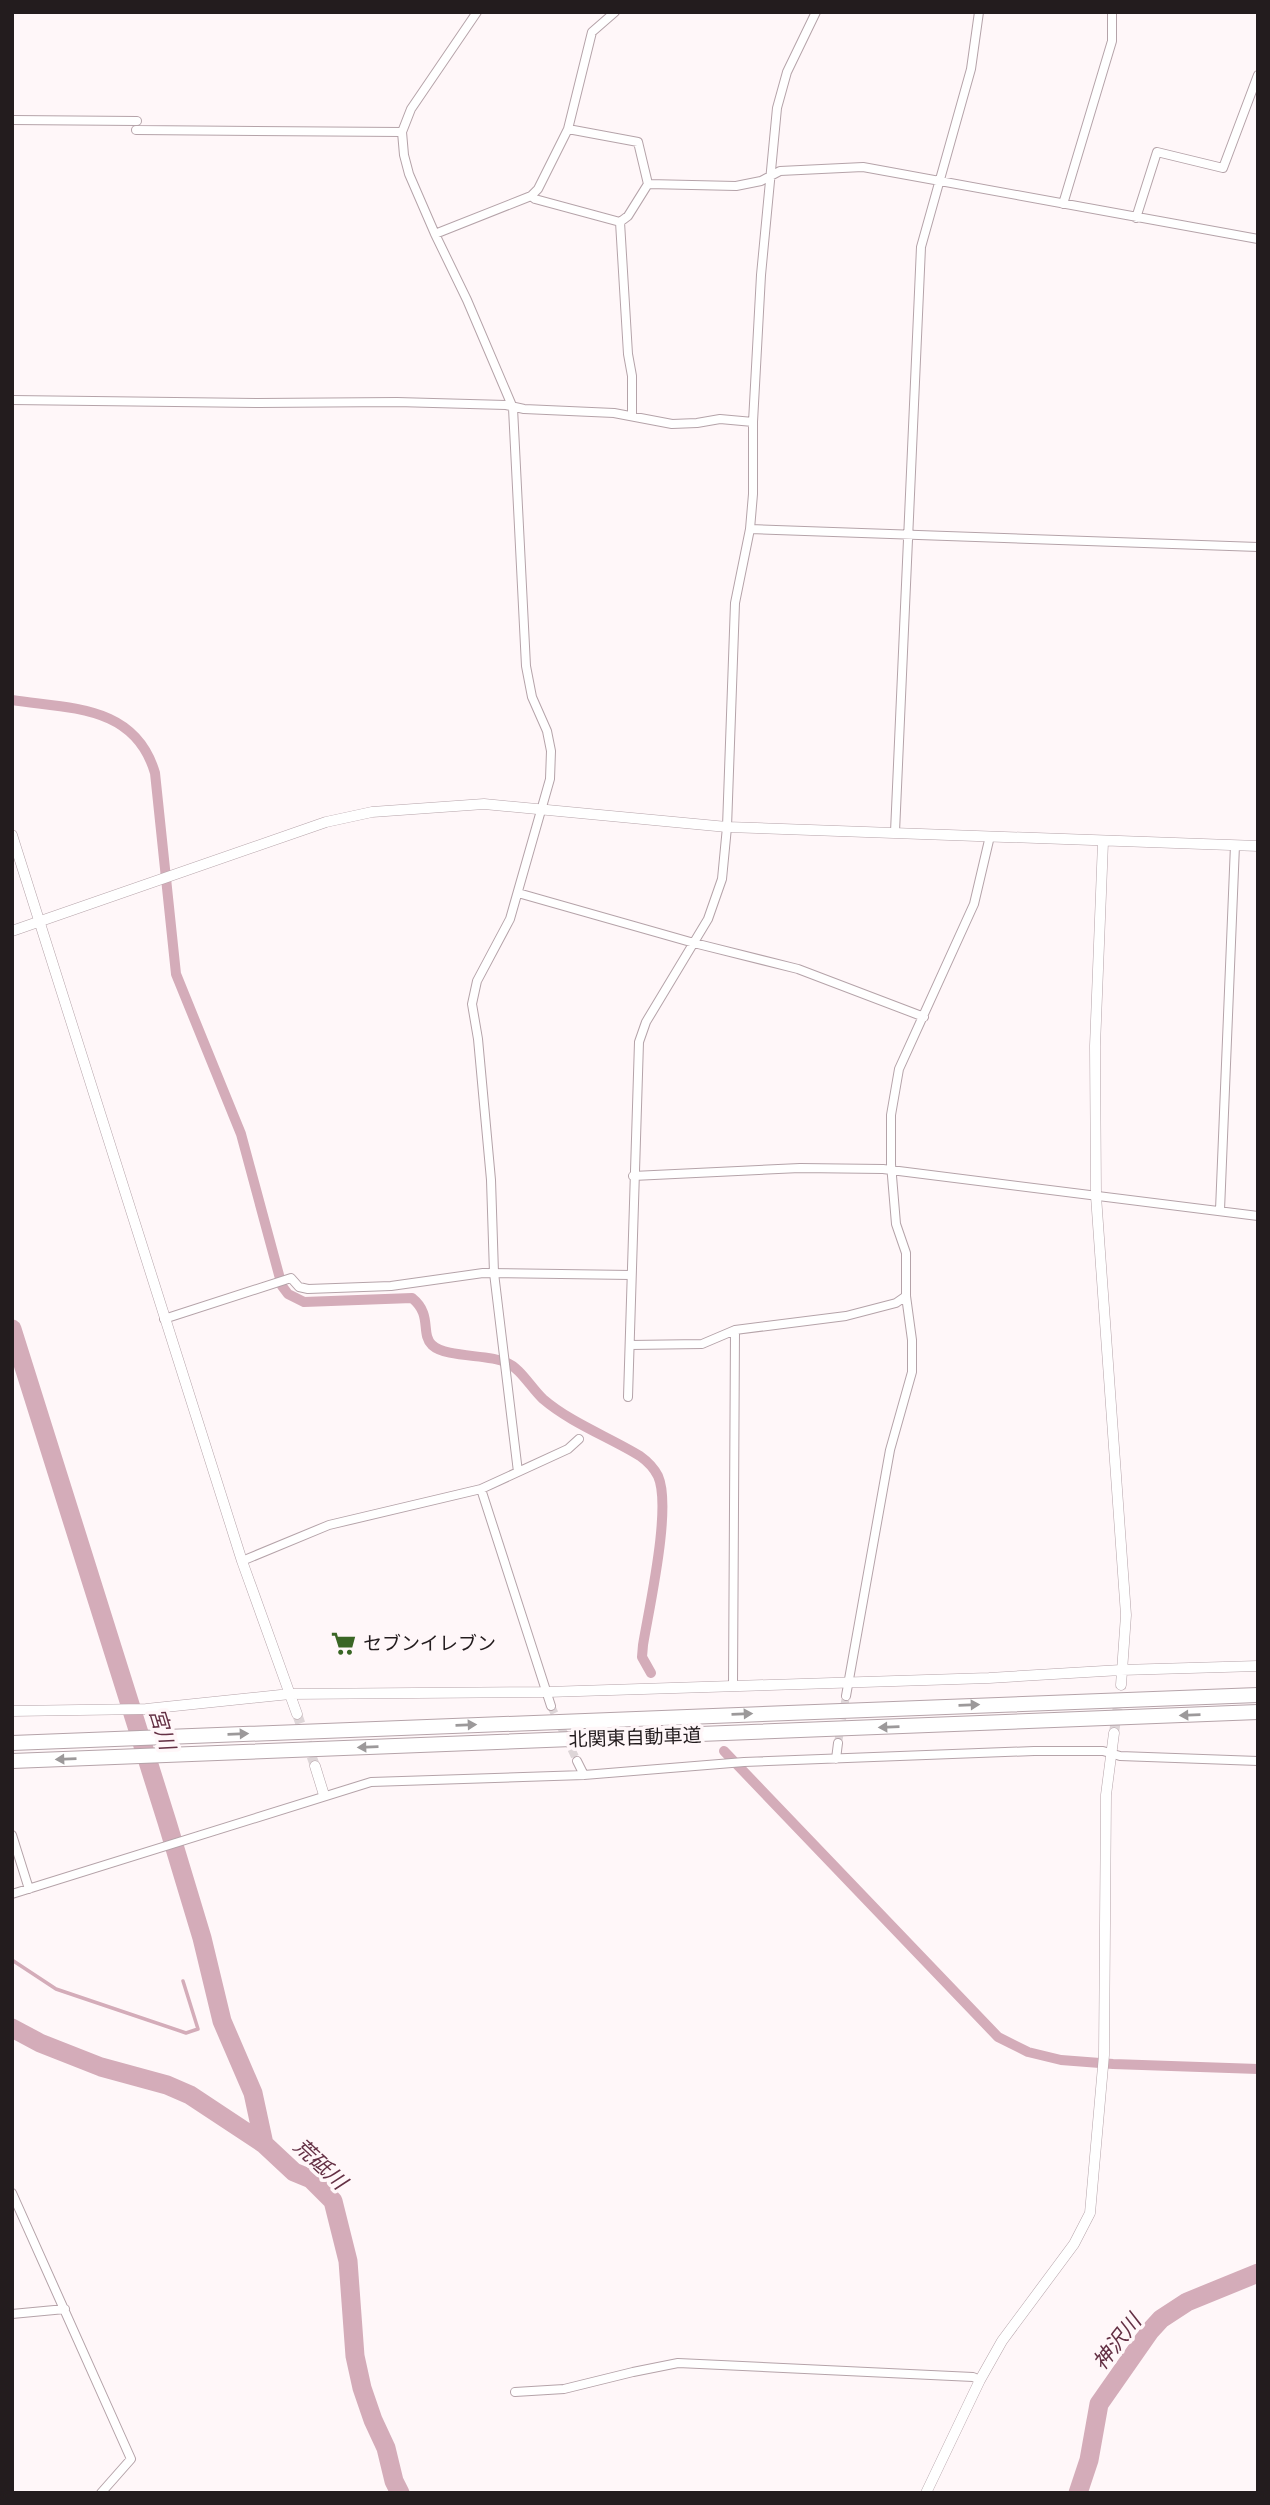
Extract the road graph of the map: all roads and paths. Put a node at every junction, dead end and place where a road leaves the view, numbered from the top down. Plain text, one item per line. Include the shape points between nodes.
1 (477, 12) edge
2 (615, 12) edge
3 (816, 12) edge
4 (979, 12) edge
5 (1112, 12) edge
6 (1258, 75) edge
7 (12, 120) edge
8 (568, 130) junction
9 (402, 132) junction
10 (772, 176) junction
11 (939, 182) junction
12 (648, 184) junction
13 (531, 196) junction
14 (1063, 204) junction
15 (1136, 218) junction
16 (620, 222) junction
17 (435, 234) junction
18 (1258, 239) edge
19 (12, 400) edge
20 (513, 408) junction
21 (632, 416) junction
22 (753, 422) junction
23 (750, 529) junction
24 (908, 536) junction
25 (1258, 547) edge
26 (540, 808) junction
27 (727, 827) junction
28 (895, 832) junction
29 (12, 835) edge
30 (990, 836) junction
31 (1103, 842) junction
32 (1235, 845) junction
33 (1258, 846) edge
34 (518, 893) junction
35 (40, 922) junction
36 (12, 931) edge
37 (694, 943) junction
38 (923, 1017) junction
39 (892, 1171) junction
40 (634, 1176) junction
41 (1096, 1196) junction
42 (1220, 1210) junction
43 (1258, 1216) edge
44 (494, 1273) junction
45 (631, 1275) junction
46 (906, 1296) junction
47 (164, 1319) junction
48 (735, 1330) junction
49 (630, 1345) junction
50 (628, 1397) dead end
51 (579, 1439) dead end
52 (517, 1472) junction
53 (481, 1489) junction
54 (242, 1561) junction
55 (1258, 1666) edge
56 (1121, 1670) junction
57 (848, 1681) junction
58 (733, 1685) junction
59 (1121, 1685) tunnel mouth
60 (547, 1692) junction
61 (290, 1694) junction
62 (1258, 1695) edge
63 (846, 1696) tunnel mouth
64 (551, 1706) tunnel mouth
65 (12, 1711) edge
66 (1258, 1712) edge
67 (297, 1714) tunnel mouth
68 (1114, 1733) tunnel mouth
69 (12, 1743) edge
70 (838, 1743) tunnel mouth
71 (1111, 1754) junction
72 (835, 1759) junction
73 (12, 1761) edge
74 (577, 1761) tunnel mouth
75 (1258, 1761) edge
76 (314, 1766) tunnel mouth
77 (584, 1775) junction
78 (324, 1796) junction
79 (12, 1835) edge
80 (29, 1889) junction
81 (12, 1894) edge
82 (12, 2193) edge
83 (65, 2309) junction
84 (12, 2314) edge
85 (980, 2380) junction
86 (515, 2392) dead end
87 (101, 2493) edge
88 (926, 2493) edge

1 - 9 street via 418,99
2 - 8 street via 592,32
3 - 10 street via 779,97
4 - 11 street via 971,69
5 - 14 street via 1112,41
6 - 15 street via 1223,168 1157,152
7 - 9 street
8 - 12 street via 638,142
8 - 13 street
9 - 17 street via 410,174
10 - 11 street via 780,171 863,167
10 - 12 street via 736,186
10 - 22 street
11 - 14 street
11 - 24 street via 921,247
12 - 16 street
13 - 16 street
13 - 17 street
14 - 15 street
15 - 18 street
16 - 21 street
17 - 20 street
19 - 20 street via 397,402
20 - 21 street
20 - 26 street via 526,666 551,751 550,779
21 - 22 street via 672,424 720,419
22 - 23 street
23 - 24 street
23 - 27 street via 735,603
24 - 25 street
24 - 28 street
26 - 27 street
26 - 34 street
26 - 35 street via 484,804 372,812 326,822
27 - 28 street
27 - 37 street via 716,901
28 - 30 street
29 - 35 street
30 - 31 street
30 - 38 street via 974,904
31 - 32 street
31 - 41 street via 1095,1045
32 - 33 street
32 - 42 street
34 - 37 street
34 - 44 street via 471,1004 490,1171
35 - 36 street
35 - 47 street
37 - 38 street via 798,969
37 - 40 street via 646,1022 639,1042
38 - 39 street via 896,1081
39 - 40 street via 846,1167
39 - 41 street
39 - 46 street via 896,1224 906,1253
40 - 45 street
41 - 42 street
41 - 56 street via 1126,1615
42 - 43 street
44 - 45 street
44 - 47 street via 391,1286 309,1289 299,1287 291,1278
44 - 52 street
45 - 49 street
46 - 48 street via 846,1316
46 - 57 street via 911,1381 890,1450
47 - 54 street
48 - 49 street via 702,1344
48 - 58 street
49 - 50 street
51 - 52 street
52 - 53 street
53 - 54 street via 329,1525
53 - 60 street
54 - 61 street
55 - 56 street
56 - 57 street
56 - 59 street
57 - 58 street
57 - 63 street
58 - 60 street
60 - 61 street
60 - 64 street
61 - 65 street via 146,1709
61 - 67 street
69 -> 62 highway, 北関東自動車道
66 -> 73 highway, 北関東自動車道
68 - 71 street
70 - 72 street
71 - 72 street via 1034,1751
71 - 75 street
71 - 85 street via 1106,1802 1104,2055 1090,2213 1074,2244 1013,2325
72 - 77 street
74 - 77 street
76 - 78 street
77 - 78 street via 371,1782
78 - 80 street
79 - 80 street
80 - 81 street
82 - 83 street
83 - 84 street
83 - 87 street via 131,2459
85 - 86 street via 678,2363 564,2389
85 - 88 street

